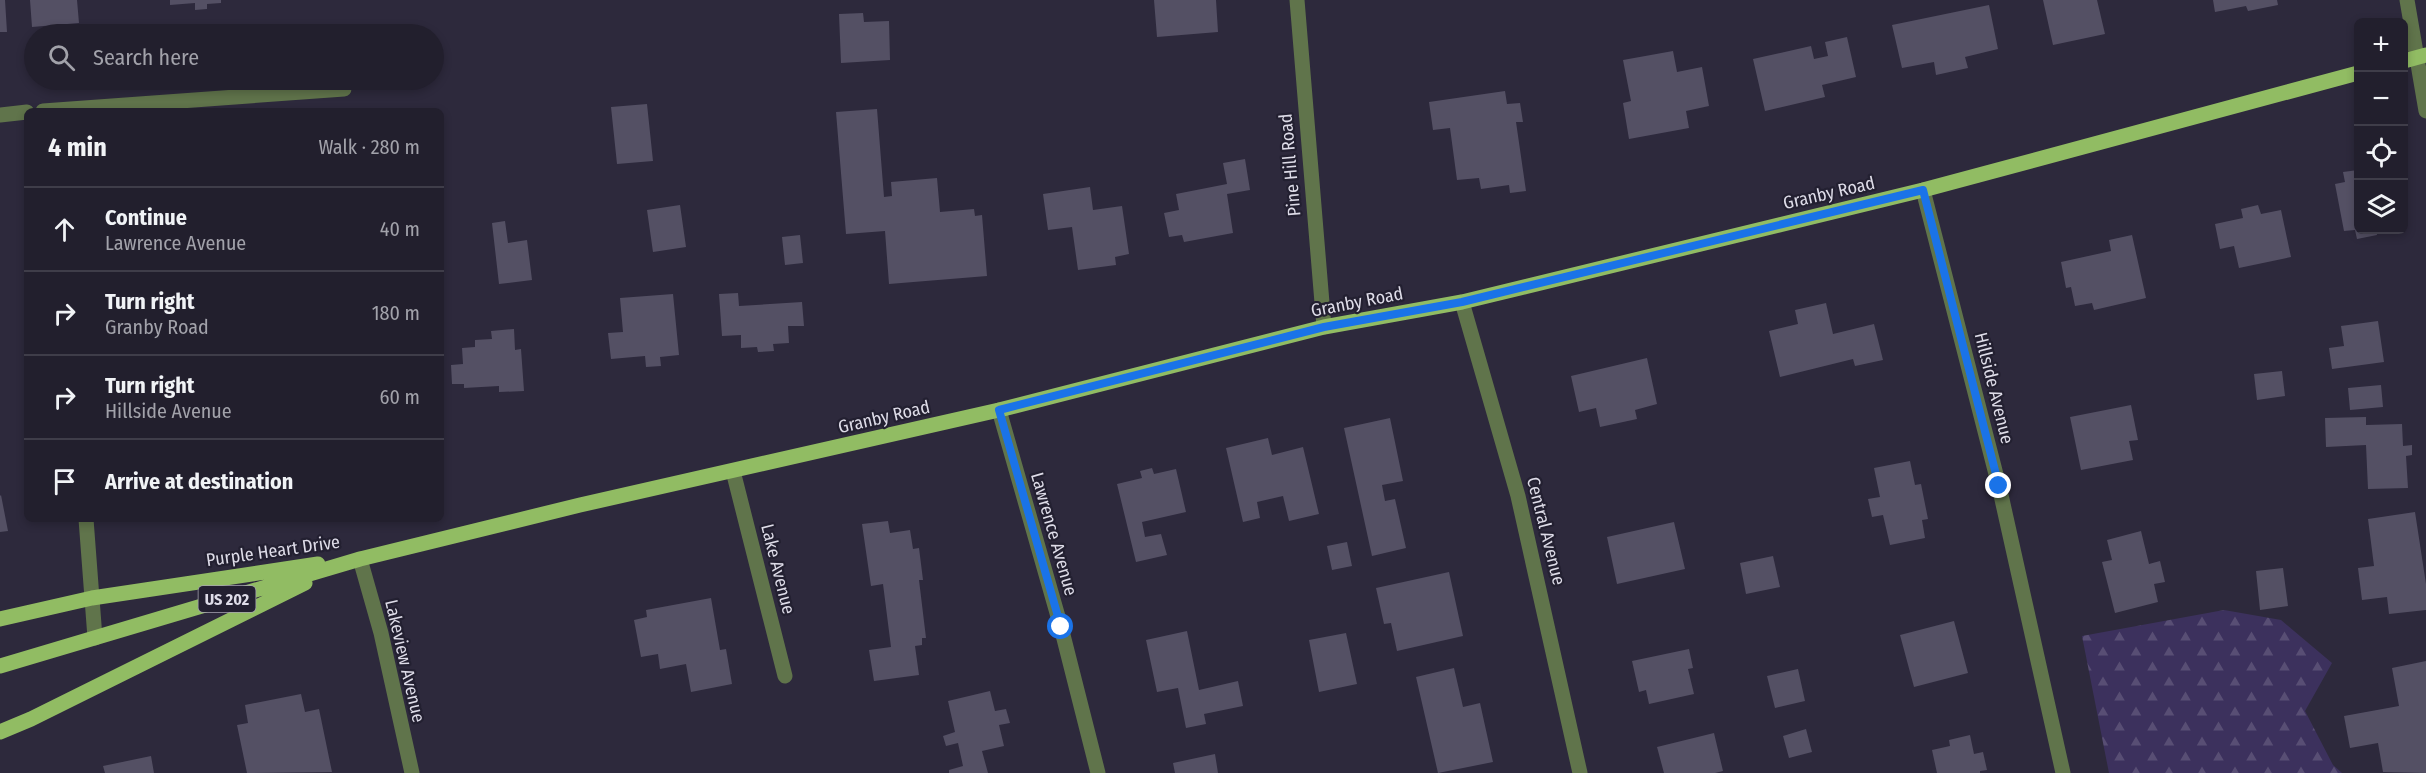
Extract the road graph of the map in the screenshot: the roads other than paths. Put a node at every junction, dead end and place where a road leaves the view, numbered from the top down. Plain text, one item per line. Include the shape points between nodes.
1 (1297, 0) edge
2 (2407, 0) edge
3 (2416, 57) edge
4 (2354, 73) edge
5 (330, 90) edge
6 (88, 108) edge
7 (2426, 111) edge
8 (24, 112) edge
9 (0, 115) edge
10 (1923, 190) junction
11 (1462, 302) junction
12 (1324, 327) junction
13 (999, 410) junction
14 (733, 471) junction
15 (86, 522) edge
16 (360, 559) junction
17 (92, 598) junction
18 (0, 619) edge
19 (95, 638) junction
20 (0, 666) edge
21 (785, 676) dead end
22 (0, 732) edge
23 (412, 773) edge
24 (1098, 773) edge
25 (1580, 773) edge
26 (2063, 773) edge

1 - 12 street, Pine Hill Road
2 - 3 street
3 - 7 street
4 - 10 main road, Granby Road / US 202
5 - 6 street
8 - 9 street
10 - 11 main road, Granby Road / US 202
10 - 26 street, Hillside Avenue via 1999,486
11 - 12 main road, Granby Road / US 202
11 - 25 street, Central Avenue via 1518,496
12 - 13 main road, Granby Road / US 202
13 - 14 main road, Granby Road / US 202
13 - 24 street, Lawrence Avenue
14 - 16 main road, Granby Road / US 202
14 - 21 street, Lake Avenue
15 - 17 street
16 - 17 main road, Purple Heart Drive / US 202
16 - 19 main road, Purple Heart Drive / US 202
16 - 22 main road
16 - 23 street, Lakeview Avenue
17 - 18 main road, Purple Heart Drive / US 202
17 - 19 street
19 - 20 main road, Purple Heart Drive / US 202

